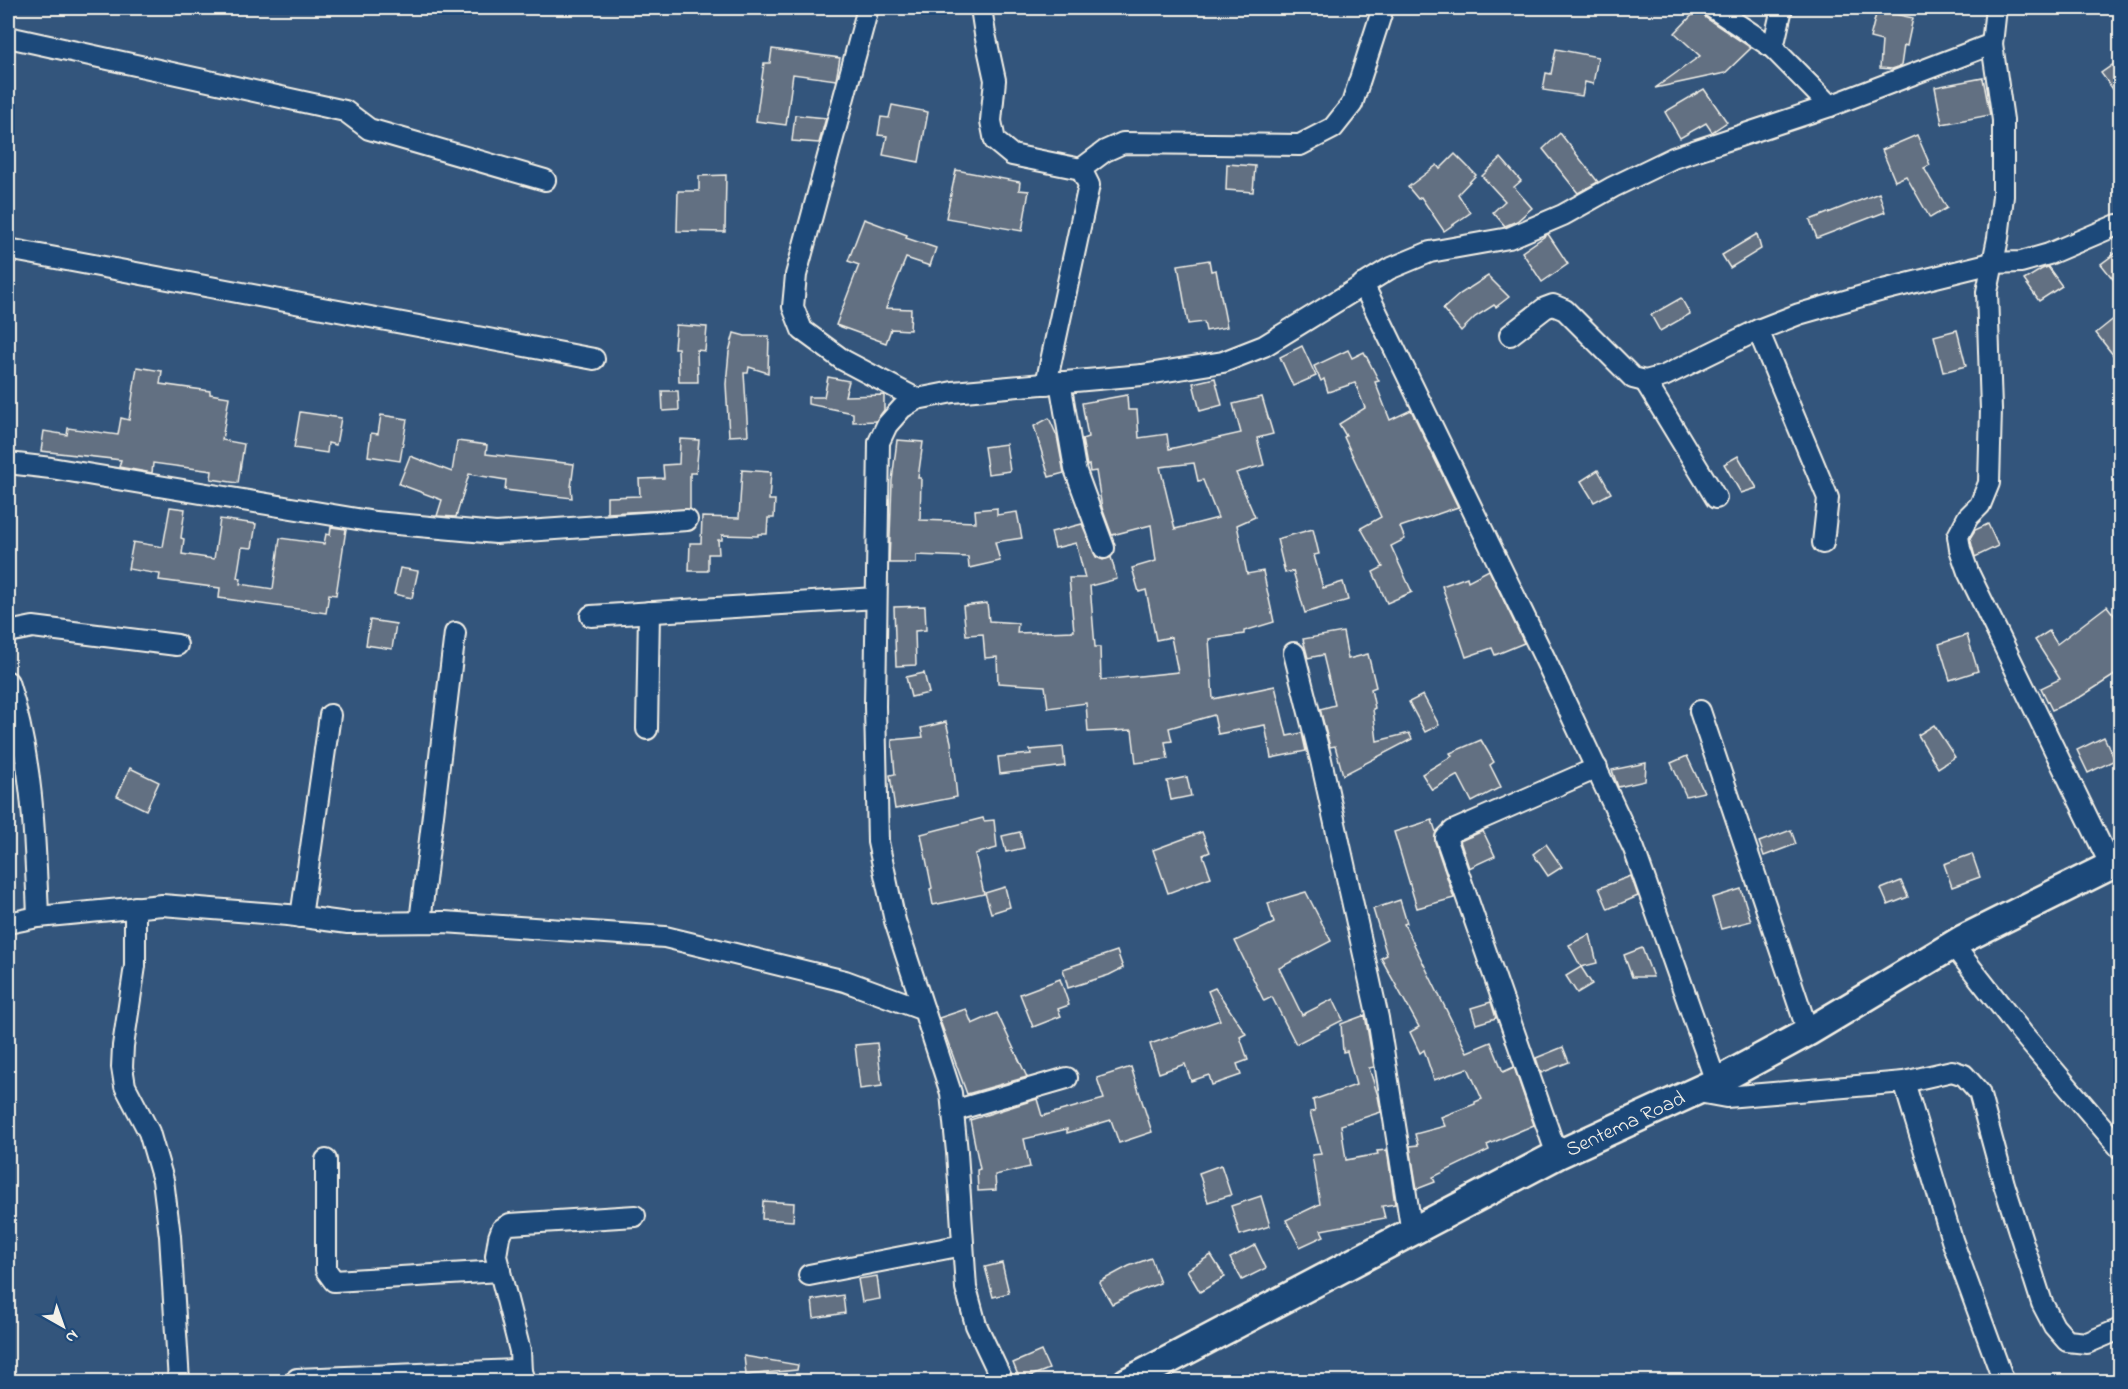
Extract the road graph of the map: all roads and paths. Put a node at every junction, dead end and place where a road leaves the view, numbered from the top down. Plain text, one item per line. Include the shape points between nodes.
1 (868, 8) edge
2 (981, 8) edge
3 (1383, 8) edge
4 (1713, 8) edge
5 (1782, 8) edge
6 (1996, 8) edge
7 (8, 37) edge
8 (1992, 44) junction
9 (1773, 48) junction
10 (1830, 106) junction
11 (1081, 169) junction
12 (544, 180) dead end
13 (2121, 226) edge
14 (8, 249) edge
15 (1992, 262) junction
16 (1363, 284) junction
17 (1758, 330) junction
18 (1510, 335) dead end
19 (594, 359) dead end
20 (1645, 381) junction
21 (1053, 383) junction
22 (917, 399) junction
23 (8, 463) edge
24 (1716, 498) dead end
25 (687, 520) dead end
26 (1823, 543) dead end
27 (1104, 548) dead end
28 (876, 598) junction
29 (649, 612) junction
30 (591, 616) dead end
31 (8, 632) edge
32 (455, 633) dead end
33 (177, 645) dead end
34 (1294, 653) dead end
35 (8, 682) edge
36 (1700, 711) dead end
37 (330, 715) dead end
38 (647, 729) dead end
39 (1597, 768) junction
40 (2116, 863) edge
41 (135, 907) junction
42 (38, 917) junction
43 (301, 917) junction
44 (420, 922) junction
45 (8, 923) edge
46 (1953, 945) junction
47 (924, 1010) junction
48 (1808, 1032) junction
49 (1066, 1078) dead end
50 (1904, 1082) junction
51 (1704, 1087) junction
52 (953, 1111) junction
53 (2121, 1148) edge
54 (1557, 1155) junction
55 (326, 1160) dead end
56 (635, 1216) dead end
57 (1412, 1233) junction
58 (963, 1245) junction
59 (500, 1271) junction
60 (809, 1275) dead end
61 (2121, 1329) edge
62 (523, 1377) edge
63 (297, 1379) dead end
64 (179, 1382) edge
65 (1002, 1382) edge
66 (1127, 1382) edge
67 (2004, 1382) edge

1 - 22 street via 796,275 793,307 802,330 843,360
2 - 11 street via 995,80 991,121 995,141 1012,155
3 - 11 street via 1352,104 1333,128 1300,145 1123,143
4 - 9 street
5 - 9 street
6 - 8 street
7 - 12 street via 345,111 369,129
8 - 10 street
8 - 15 street via 2003,120 2003,196
9 - 10 street
10 - 16 street via 1673,158 1563,215 1509,238 1430,252 1389,268
11 - 21 street via 1089,185
13 - 15 street via 2039,257 2021,262
14 - 19 street
15 - 17 street via 1799,314
15 - 40 street via 1987,292 1989,483 1980,505 1958,536 1960,549 1968,572
16 - 21 street via 1264,346 1223,362
16 - 39 street
17 - 20 street via 1664,376
17 - 26 street via 1828,498
18 - 20 street via 1553,305 1565,310 1634,378
20 - 24 street
21 - 22 street
21 - 27 street via 1075,469
22 - 28 street via 902,408 879,442
23 - 25 street via 375,522 496,533
28 - 29 street
28 - 47 street via 878,842 895,921
29 - 30 street
29 - 38 street
31 - 33 street via 33,627
32 - 44 street
34 - 57 street via 1378,1018
35 - 42 street via 32,788
36 - 48 street
37 - 43 street
39 - 51 street via 1634,849
39 - 54 street via 1453,831 1446,838
40 - 46 main road, Sentema Road
41 - 42 street
41 - 43 street via 162,905
41 - 64 street via 135,966 122,1067 125,1086 148,1132 163,1180
42 - 45 street
43 - 44 street via 348,923
44 - 47 street via 665,937 845,981
46 - 48 main road, Sentema Road
46 - 53 street
47 - 52 street via 951,1093
48 - 51 main road, Sentema Road
49 - 52 street
50 - 51 street via 1726,1097
50 - 61 street via 1952,1071 1971,1081 1979,1092 2042,1303 2054,1326 2067,1341 2087,1343
50 - 67 street via 1952,1240
51 - 54 main road, Sentema Road
52 - 58 street
54 - 57 main road, Sentema Road
55 - 59 street via 326,1270 334,1281
56 - 59 street via 510,1224 502,1229 499,1238 496,1256
57 - 66 main road, Sentema Road
58 - 60 street
58 - 65 street via 970,1306
59 - 62 street
62 - 63 street via 510,1370

